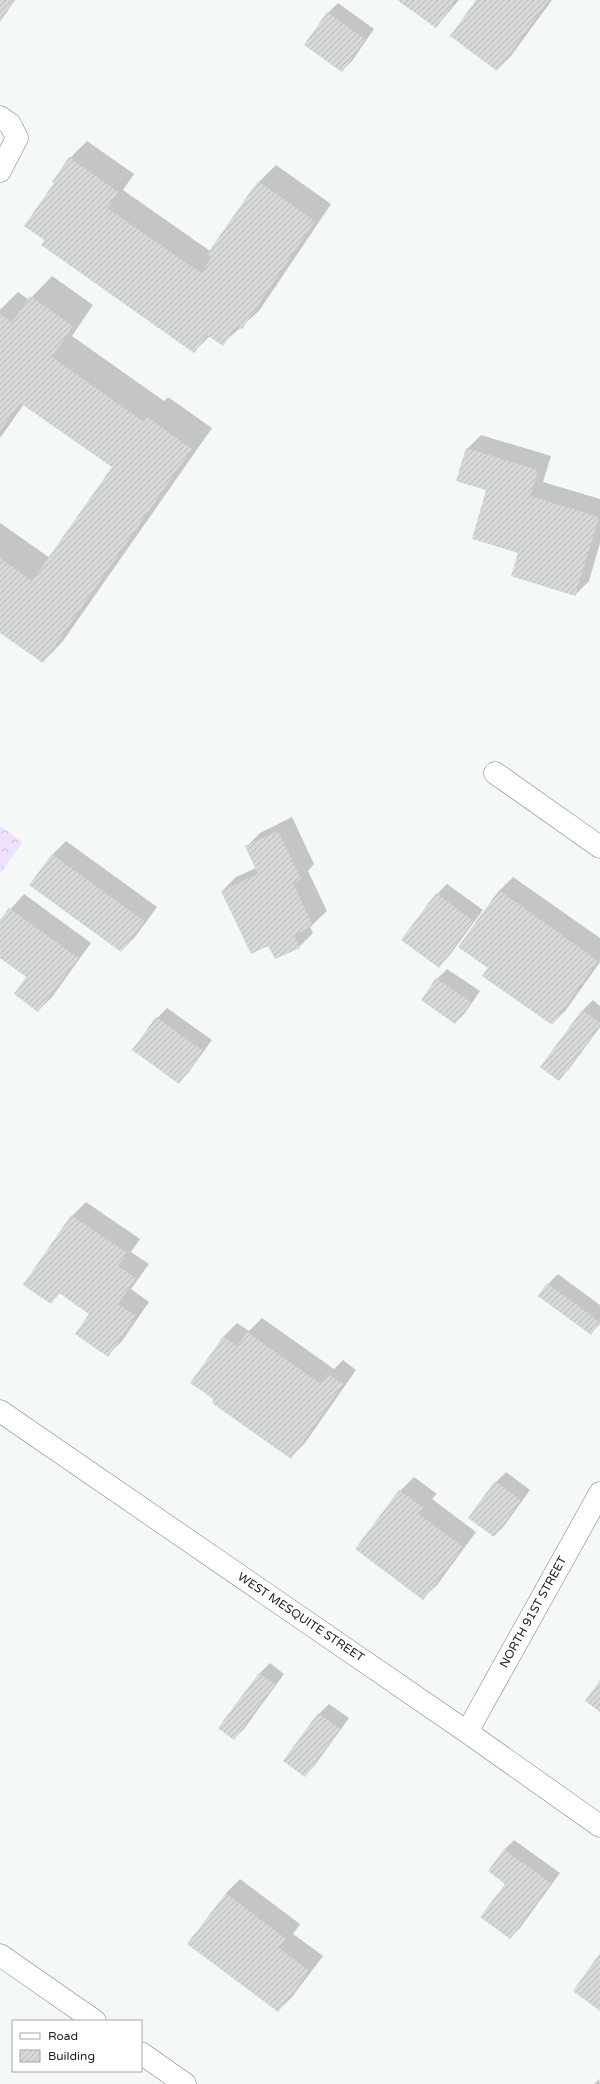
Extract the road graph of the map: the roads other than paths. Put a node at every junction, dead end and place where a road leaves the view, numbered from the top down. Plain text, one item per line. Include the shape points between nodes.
1 (0, 117) edge
2 (0, 171) edge
3 (495, 773) dead end
4 (600, 846) edge
5 (0, 1411) edge
6 (600, 1493) edge
7 (467, 1732) junction
8 (600, 1826) edge
9 (0, 1955) edge
10 (94, 2020) edge
11 (142, 2054) edge
12 (185, 2084) edge

1 - 2 street via 10,124 17,138
3 - 4 street
5 - 7 street, WEST MESQUITE STREET
6 - 7 street, NORTH 91ST STREET
7 - 8 street, WEST MESQUITE STREET
9 - 10 street
11 - 12 street

